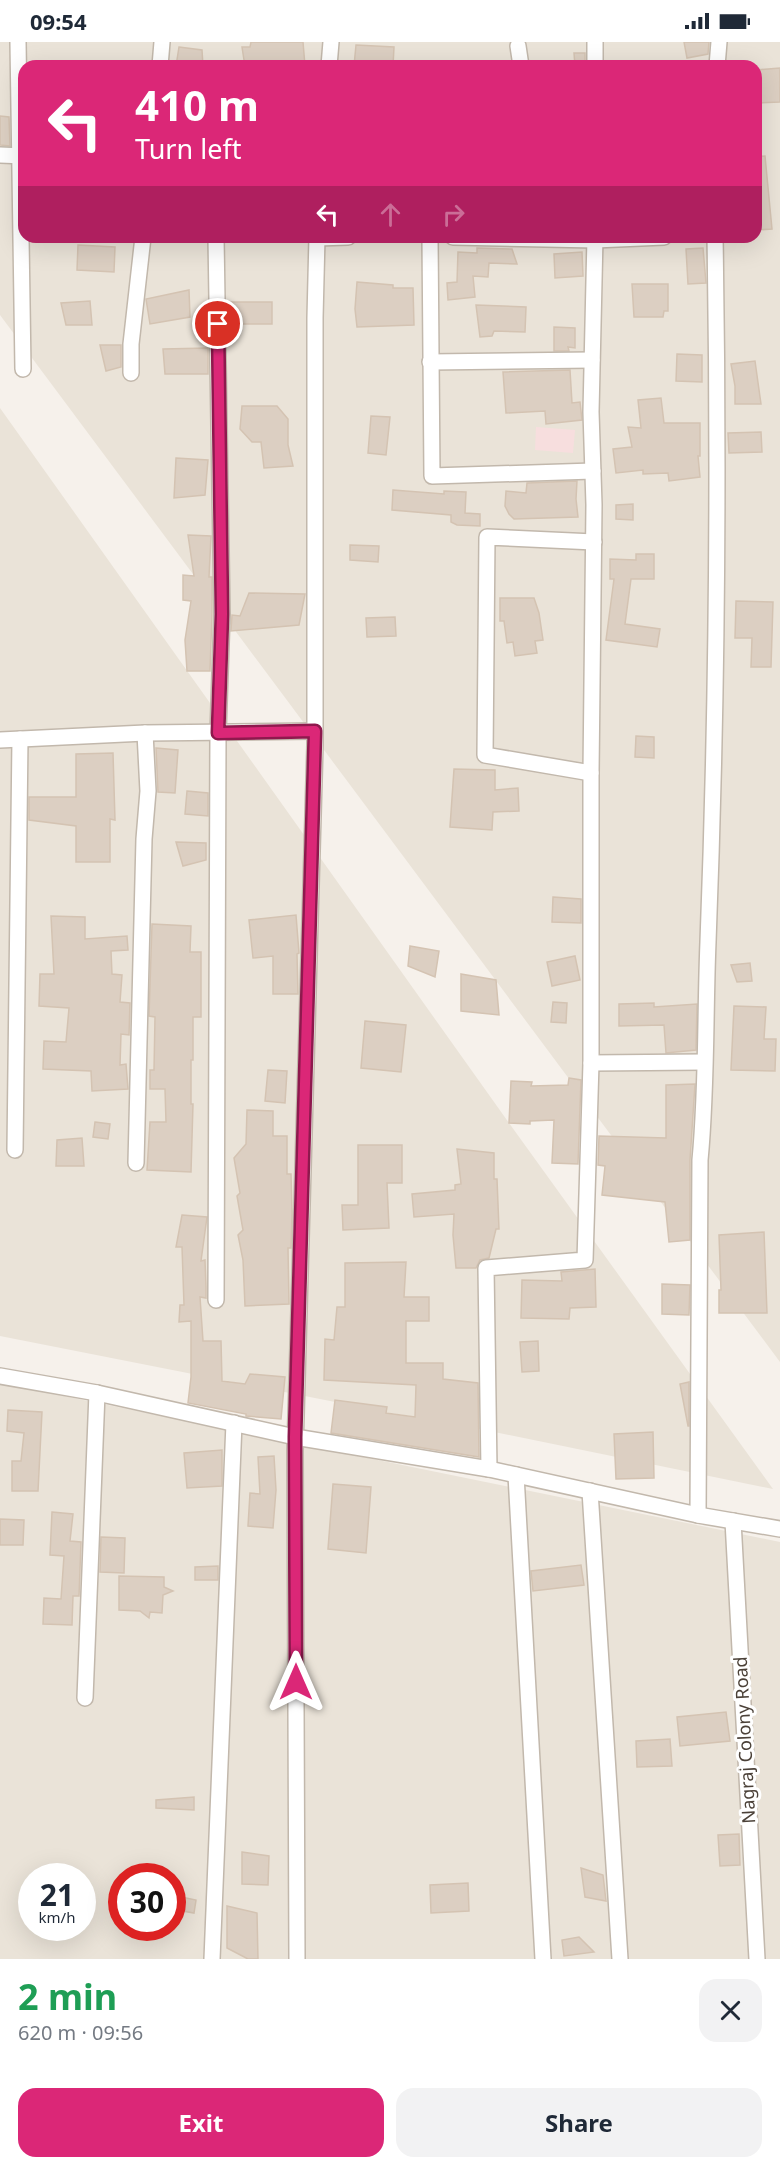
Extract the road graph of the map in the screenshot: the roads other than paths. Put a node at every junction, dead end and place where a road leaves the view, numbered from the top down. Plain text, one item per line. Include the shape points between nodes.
1 (18, 42) edge
2 (162, 42) edge
3 (331, 42) edge
4 (595, 42) edge
5 (719, 42) edge
6 (518, 46) dead end
7 (19, 60) edge
8 (160, 60) edge
9 (330, 60) edge
10 (520, 60) edge
11 (595, 60) edge
12 (718, 60) edge
13 (0, 155) edge
14 (18, 156) edge
15 (22, 243) edge
16 (142, 243) edge
17 (216, 243) edge
18 (317, 243) edge
19 (430, 243) edge
20 (595, 243) edge
21 (715, 243) edge
22 (592, 360) junction
23 (430, 362) junction
24 (23, 369) dead end
25 (131, 373) dead end
26 (593, 471) junction
27 (594, 542) junction
28 (315, 731) junction
29 (145, 733) junction
30 (218, 733) junction
31 (20, 739) junction
32 (0, 740) edge
33 (591, 773) junction
34 (704, 1062) junction
35 (591, 1063) junction
36 (15, 1150) dead end
37 (136, 1163) dead end
38 (216, 1300) dead end
39 (0, 1376) edge
40 (97, 1393) junction
41 (234, 1423) junction
42 (295, 1437) junction
43 (489, 1469) junction
44 (516, 1475) junction
45 (590, 1491) junction
46 (698, 1515) junction
47 (733, 1521) junction
48 (780, 1529) edge
49 (85, 1698) dead end
50 (212, 1959) edge
51 (297, 1959) edge
52 (543, 1959) edge
53 (620, 1959) edge
54 (758, 1959) edge

1 - 7 street
2 - 8 street
3 - 9 street
4 - 11 street
5 - 12 street
6 - 10 street
13 - 14 street
15 - 24 street
16 - 25 street
17 - 30 street via 222,614
18 - 28 street
19 - 23 street
20 - 22 street
21 - 34 street via 715,771
22 - 23 street
22 - 26 street
23 - 26 street via 432,476
26 - 27 street
27 - 33 street
27 - 33 street via 487,537 485,755
28 - 30 street
28 - 42 street
29 - 30 street
29 - 31 street
29 - 37 street via 148,791
30 - 38 street
31 - 32 street
31 - 36 street
33 - 35 street
34 - 35 street
34 - 46 street
35 - 43 street via 585,1260 486,1268
39 - 40 street
40 - 41 street
40 - 49 street
41 - 42 street
41 - 50 street
42 - 43 street
42 - 51 street
43 - 44 street
44 - 45 street
44 - 52 street
45 - 46 street
45 - 53 street
46 - 47 street
47 - 48 street
47 - 54 street, Nagraj Colony Road

